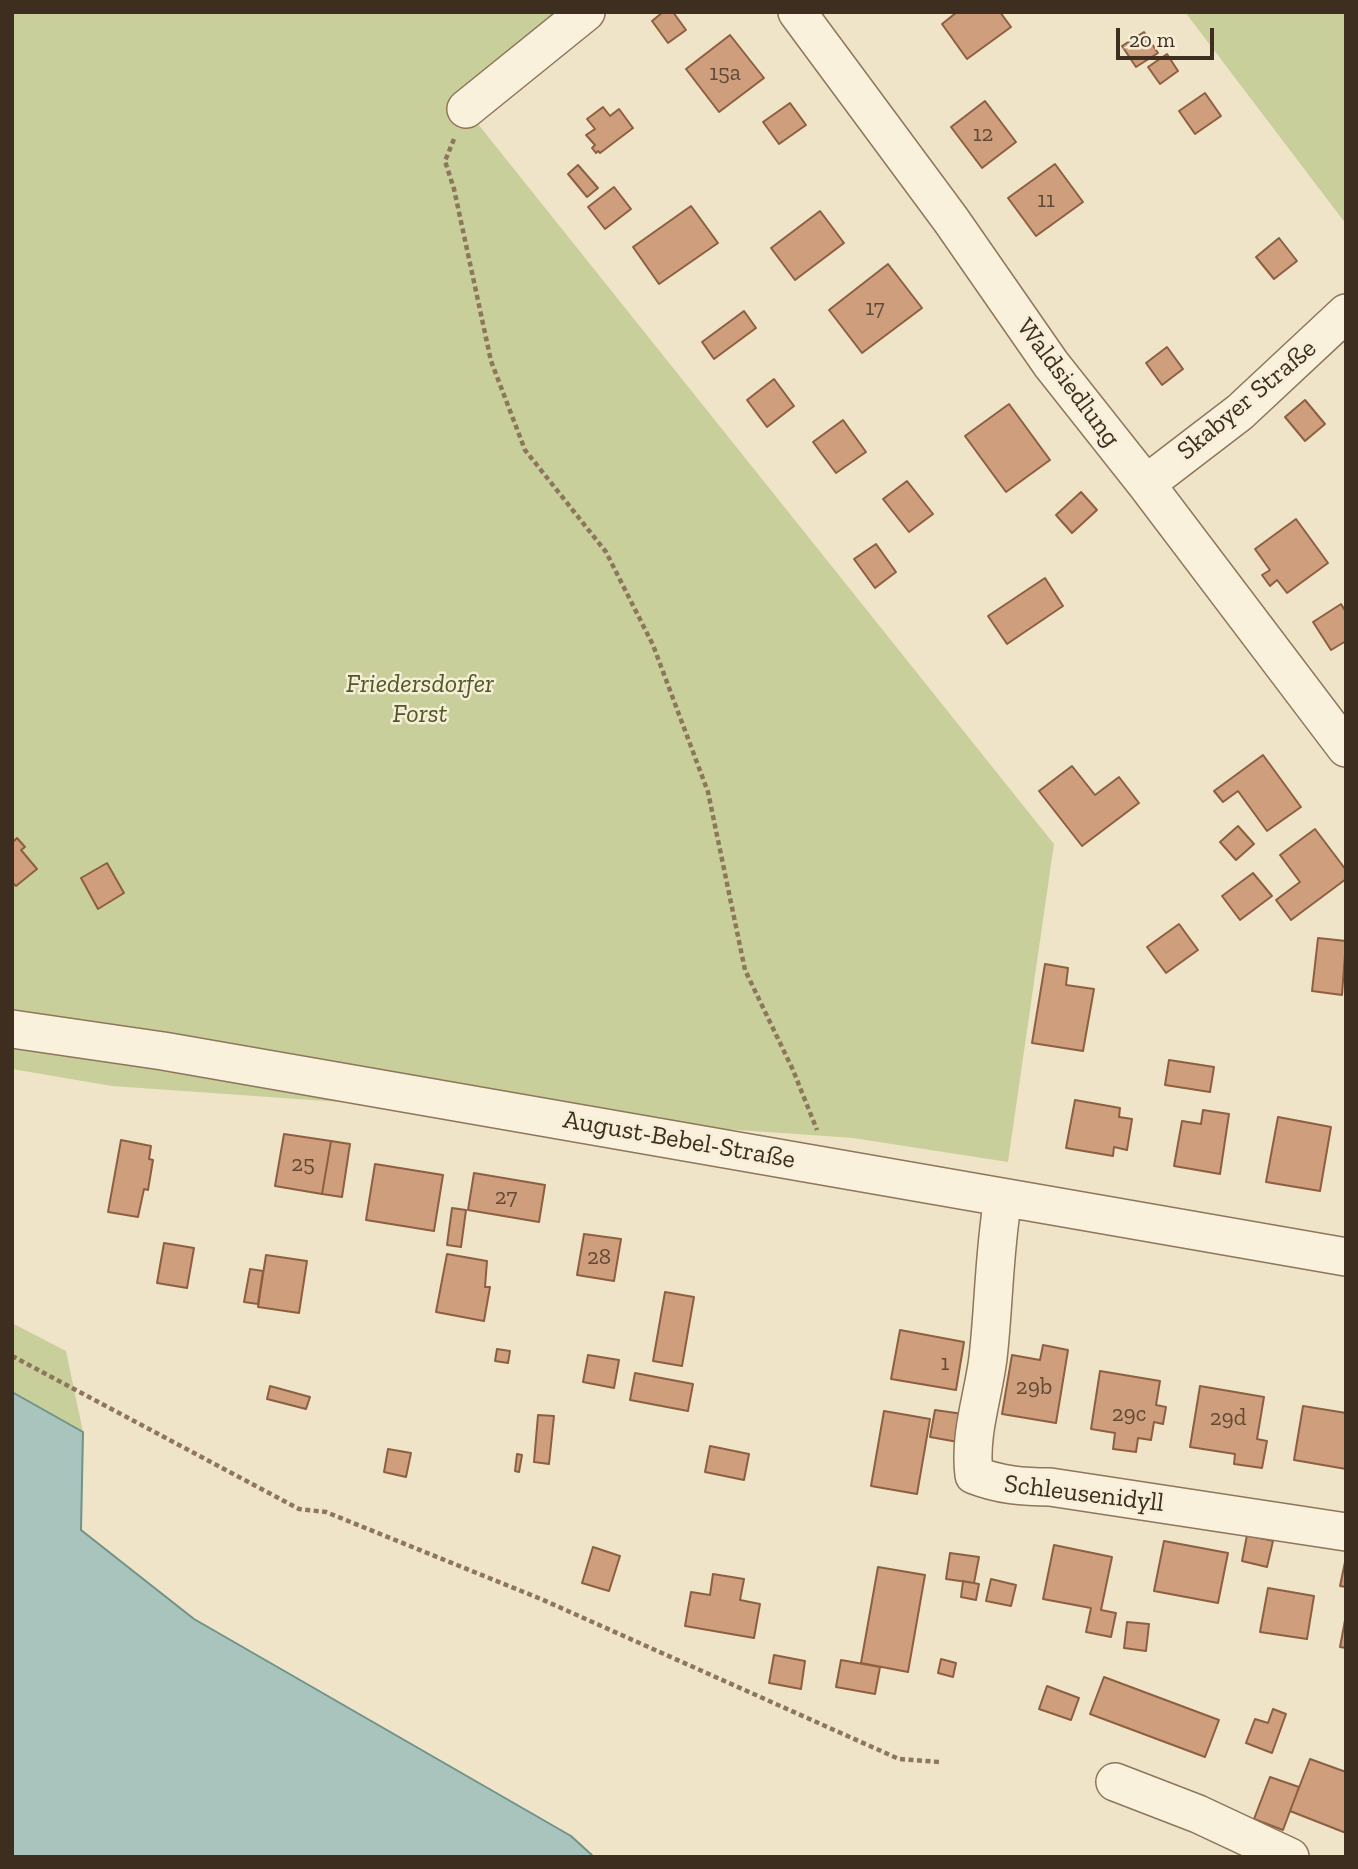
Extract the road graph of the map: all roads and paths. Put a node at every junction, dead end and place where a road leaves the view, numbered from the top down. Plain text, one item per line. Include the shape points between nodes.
1 (586, 12) edge
2 (797, 12) edge
3 (466, 109) joint
4 (1346, 313) edge
5 (1146, 484) junction
6 (1346, 748) edge
7 (12, 1029) edge
8 (832, 1166) junction
9 (1003, 1198) junction
10 (1346, 1257) edge
11 (12, 1356) edge
12 (1346, 1532) edge
13 (939, 1762) dead end
14 (1115, 1782) dead end
15 (1290, 1857) edge

1 - 3 street
2 - 5 street, Waldsiedlung via 1051,364
3 - 8 path via 445,161 491,361 526,450 606,552 653,645 708,792 745,970
4 - 5 street, Skabyer Straße via 1240,412
5 - 6 street, Waldsiedlung
7 - 8 street, August-Bebel-Straße
8 - 9 street, August-Bebel-Straße
9 - 10 street, August-Bebel-Straße
9 - 12 street, Schleusenidyll via 988,1360 972,1453 974,1475 1019,1487 1050,1487
11 - 13 path via 299,1509 326,1512 541,1599 899,1759
14 - 15 street

